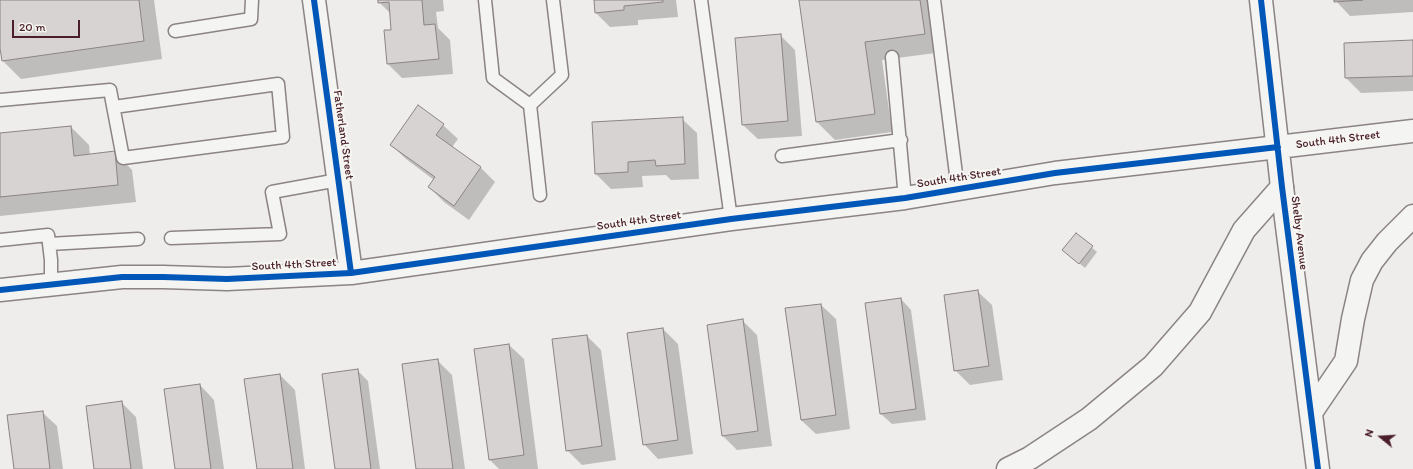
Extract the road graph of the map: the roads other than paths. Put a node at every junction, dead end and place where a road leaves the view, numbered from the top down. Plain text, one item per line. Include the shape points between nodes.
1 (252, 0) edge
2 (314, 0) edge
3 (485, 0) edge
4 (553, 0) edge
5 (701, 0) edge
6 (934, 0) edge
7 (1261, 0) edge
8 (176, 31) dead end
9 (892, 57) dead end
10 (0, 100) edge
11 (530, 105) junction
12 (114, 107) junction
13 (1413, 131) edge
14 (900, 140) junction
15 (1278, 146) junction
16 (782, 156) dead end
17 (338, 180) junction
18 (1282, 187) junction
19 (958, 190) junction
20 (540, 195) dead end
21 (906, 198) junction
22 (1413, 216) edge
23 (731, 219) junction
24 (171, 238) dead end
25 (138, 239) dead end
26 (0, 240) edge
27 (49, 244) junction
28 (351, 273) junction
29 (51, 285) junction
30 (0, 290) edge
31 (1312, 411) junction
32 (1008, 469) edge
33 (1318, 469) edge

1 - 8 lane via 251,19
2 - 17 main road, Fatherland Street
3 - 11 lane via 493,78
4 - 11 lane via 562,75
5 - 23 lane
6 - 19 lane
7 - 15 main road, Shelby Avenue
9 - 14 lane
10 - 12 lane via 110,90
11 - 20 lane
12 - 12 lane via 123,158 283,137 278,84
13 - 15 main road, South 4th Street
14 - 16 lane
14 - 21 lane
15 - 18 main road, Shelby Avenue
15 - 19 main road, South 4th Street via 1055,173
17 - 24 lane via 272,192 280,234
17 - 28 main road, Fatherland Street
18 - 31 main road, Shelby Avenue
18 - 32 main road via 1244,230 1200,312 1153,366 1089,419 1030,458
19 - 21 main road, South 4th Street
21 - 23 main road, South 4th Street
22 - 31 main road via 1387,242 1372,261 1362,280 1352,319 1346,361
23 - 28 main road, South 4th Street
25 - 27 lane
26 - 27 lane via 48,235
27 - 29 lane
28 - 29 main road, South 4th Street via 227,280 122,277
29 - 30 main road, South 4th Street
31 - 33 main road, Shelby Avenue

